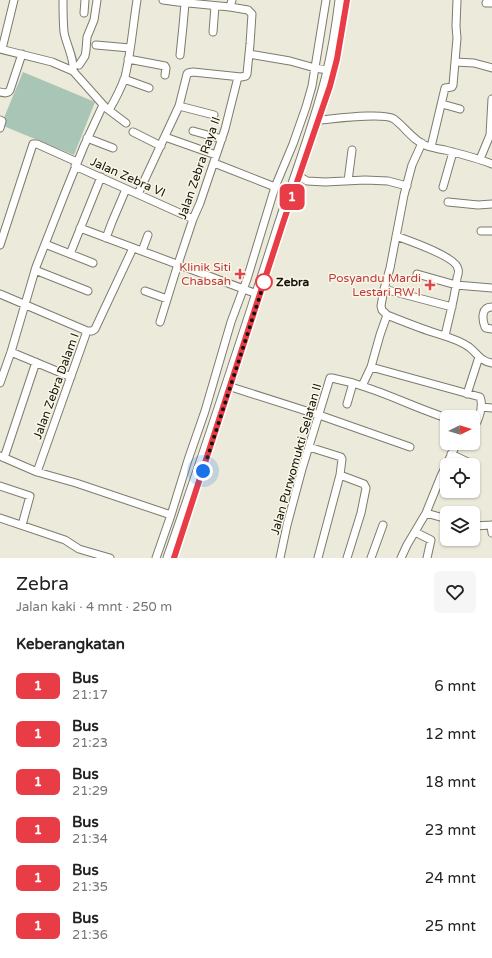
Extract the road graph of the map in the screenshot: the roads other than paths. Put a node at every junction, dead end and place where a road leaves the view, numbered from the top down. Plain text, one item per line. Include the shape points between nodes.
1 (14, 0) edge
2 (63, 0) edge
3 (85, 0) edge
4 (97, 0) edge
5 (137, 0) edge
6 (163, 0) edge
7 (326, 0) edge
8 (340, 0) edge
9 (346, 0) edge
10 (457, 0) edge
11 (185, 3) junction
12 (231, 4) edge
13 (214, 6) junction
14 (84, 14) dead end
15 (213, 32) dead end
16 (96, 45) dead end
17 (130, 48) junction
18 (1, 49) edge
19 (22, 54) junction
20 (249, 54) junction
21 (180, 55) dead end
22 (128, 59) junction
23 (455, 62) junction
24 (79, 65) dead end
25 (315, 68) junction
26 (492, 68) edge
27 (328, 70) junction
28 (73, 72) junction
29 (165, 75) dead end
30 (238, 77) junction
31 (124, 79) junction
32 (149, 88) dead end
33 (0, 92) edge
34 (492, 99) edge
35 (442, 104) junction
36 (103, 105) junction
37 (179, 106) junction
38 (109, 110) junction
39 (460, 110) dead end
40 (214, 115) dead end
41 (318, 120) junction
42 (126, 123) dead end
43 (193, 130) dead end
44 (133, 132) dead end
45 (491, 135) edge
46 (165, 137) junction
47 (88, 138) junction
48 (222, 138) junction
49 (422, 143) junction
50 (161, 146) junction
51 (431, 147) junction
52 (113, 148) dead end
53 (352, 150) dead end
54 (453, 152) junction
55 (216, 155) junction
56 (480, 159) junction
57 (214, 163) junction
58 (76, 164) junction
59 (492, 164) edge
60 (299, 176) junction
61 (101, 177) junction
62 (348, 181) junction
63 (407, 186) junction
64 (275, 187) junction
65 (443, 187) dead end
66 (126, 188) junction
67 (138, 194) junction
68 (448, 202) dead end
69 (492, 204) edge
70 (193, 219) junction
71 (283, 220) junction
72 (80, 228) junction
73 (481, 231) dead end
74 (492, 231) edge
75 (148, 235) dead end
76 (396, 236) junction
77 (106, 238) junction
78 (45, 244) junction
79 (0, 245) edge
80 (133, 248) junction
81 (142, 251) junction
82 (70, 254) junction
83 (93, 263) dead end
84 (178, 264) junction
85 (35, 270) junction
86 (417, 274) dead end
87 (456, 285) junction
88 (492, 288) edge
89 (243, 289) junction
90 (384, 289) junction
91 (88, 291) dead end
92 (145, 291) dead end
93 (0, 294) edge
94 (257, 294) junction
95 (167, 299) junction
96 (25, 304) junction
97 (452, 307) junction
98 (492, 307) edge
99 (387, 315) junction
100 (160, 322) dead end
101 (492, 329) edge
102 (88, 331) junction
103 (445, 336) junction
104 (11, 352) junction
105 (479, 357) junction
106 (36, 362) junction
107 (490, 363) edge
108 (371, 367) junction
109 (1, 375) edge
110 (71, 377) junction
111 (0, 383) edge
112 (353, 383) junction
113 (362, 386) junction
114 (231, 387) junction
115 (467, 394) junction
116 (346, 404) dead end
117 (481, 407) junction
118 (492, 408) edge
119 (480, 412) edge
120 (319, 414) junction
121 (440, 416) edge
122 (309, 447) junction
123 (410, 447) dead end
124 (453, 450) edge
125 (451, 454) junction
126 (2, 457) edge
127 (459, 458) edge
128 (37, 472) junction
129 (340, 474) junction
130 (0, 486) edge
131 (426, 513) junction
132 (171, 515) junction
133 (440, 517) edge
134 (0, 518) edge
135 (22, 525) junction
136 (383, 525) dead end
137 (491, 525) edge
138 (480, 526) edge
139 (415, 532) junction
140 (492, 533) edge
141 (110, 558) edge
142 (156, 558) edge
143 (168, 558) edge
144 (174, 558) edge
145 (280, 558) edge
146 (318, 558) edge
147 (347, 558) edge
148 (371, 558) edge
149 (401, 558) edge
150 (427, 558) edge

1 - 18 street
2 - 28 street via 64,32
3 - 14 street
4 - 24 street via 94,20 87,37 85,56
5 - 17 street
6 - 11 street
7 - 25 street
8 - 27 main road
9 - 41 main road via 337,59
10 - 23 street
11 - 13 street
11 - 21 street
12 - 13 street
12 - 20 street via 252,14
13 - 15 street
16 - 17 street
17 - 22 street
18 - 19 street
19 - 28 street via 52,62
19 - 33 street via 9,92
20 - 25 street
20 - 30 street via 247,74
22 - 29 street via 165,66
22 - 31 street
23 - 26 street via 474,63
23 - 35 street via 453,85 445,88
25 - 27 street
25 - 64 street via 306,107
27 - 71 main road
28 - 36 street
30 - 37 street via 188,73
30 - 48 street, Jalan Zebra Raya II
31 - 32 street
31 - 38 street
34 - 45 street
35 - 39 street
35 - 51 street
36 - 38 street
36 - 47 street
37 - 40 street
37 - 46 street
38 - 42 street
41 - 49 street via 384,116 392,118
41 - 60 main road
43 - 48 street
44 - 50 street
45 - 56 street
46 - 50 street
46 - 55 street
47 - 52 street
47 - 58 street
48 - 55 street, Jalan Zebra Raya II
49 - 51 street
49 - 63 street
50 - 67 street
51 - 54 street
53 - 62 street
54 - 56 street
54 - 65 street
55 - 57 street, Jalan Zebra Raya II
56 - 59 street
57 - 64 street
57 - 70 street, Jalan Zebra Raya II
58 - 61 street, Jalan Zebra VI
58 - 78 street
58 - 79 street, Jalan Zebra VI via 34,144
60 - 62 street via 307,181
60 - 71 main road
61 - 66 street, Jalan Zebra VI
61 - 72 street
62 - 63 street via 388,181
63 - 76 street
64 - 89 street
66 - 67 street, Jalan Zebra VI
66 - 77 street
67 - 70 street, Jalan Zebra VI
68 - 69 street
70 - 84 street, Jalan Zebra Raya II
71 - 94 main road
71 - 114 main road
72 - 77 street
72 - 82 street
73 - 74 street
75 - 81 street
76 - 87 street via 448,258 458,268
76 - 90 street
77 - 80 street
78 - 82 street
78 - 85 street
80 - 81 street
80 - 102 street, Jalan Zebra Dalam I via 95,329
81 - 84 street
82 - 83 street
84 - 89 street
84 - 95 street, Jalan Zebra Raya II
85 - 91 street
85 - 96 street
86 - 87 street
87 - 88 street
87 - 97 street
89 - 94 street
89 - 132 street
90 - 97 street
90 - 99 street via 381,306
92 - 95 street
93 - 96 street
94 - 143 main road
95 - 100 street, Jalan Zebra Raya II
96 - 102 street
96 - 104 street
97 - 103 street
98 - 101 street via 485,309 483,319 485,327
99 - 103 street
99 - 108 street
102 - 110 street, Jalan Zebra Dalam I
103 - 105 street via 468,347
104 - 106 street
104 - 109 street
105 - 107 street
105 - 115 street
106 - 110 street
106 - 126 street
108 - 113 street
108 - 115 street
109 - 111 street
110 - 128 street, Jalan Zebra Dalam I
112 - 113 street, Jalan Purwomukti Selatan II
112 - 116 street
112 - 120 street, Jalan Purwomukti Selatan II via 330,378
113 - 121 street, Jalan Purwomukti Selatan II
114 - 120 street
114 - 144 main road
115 - 117 street via 479,397
117 - 118 street
117 - 119 street
120 - 122 street, Jalan Purwomukti Selatan II
120 - 123 street
122 - 129 street via 342,458
122 - 145 street, Jalan Purwomukti Selatan II
124 - 125 street
125 - 127 street
125 - 131 street
126 - 128 street
128 - 132 street
129 - 146 street
129 - 147 street via 364,484 366,488
130 - 135 street via 30,496
131 - 133 street
131 - 139 street
132 - 142 street
134 - 135 street
135 - 141 street via 66,540 79,549
136 - 148 street
137 - 138 street
137 - 140 street
139 - 149 street
139 - 150 street via 431,540

